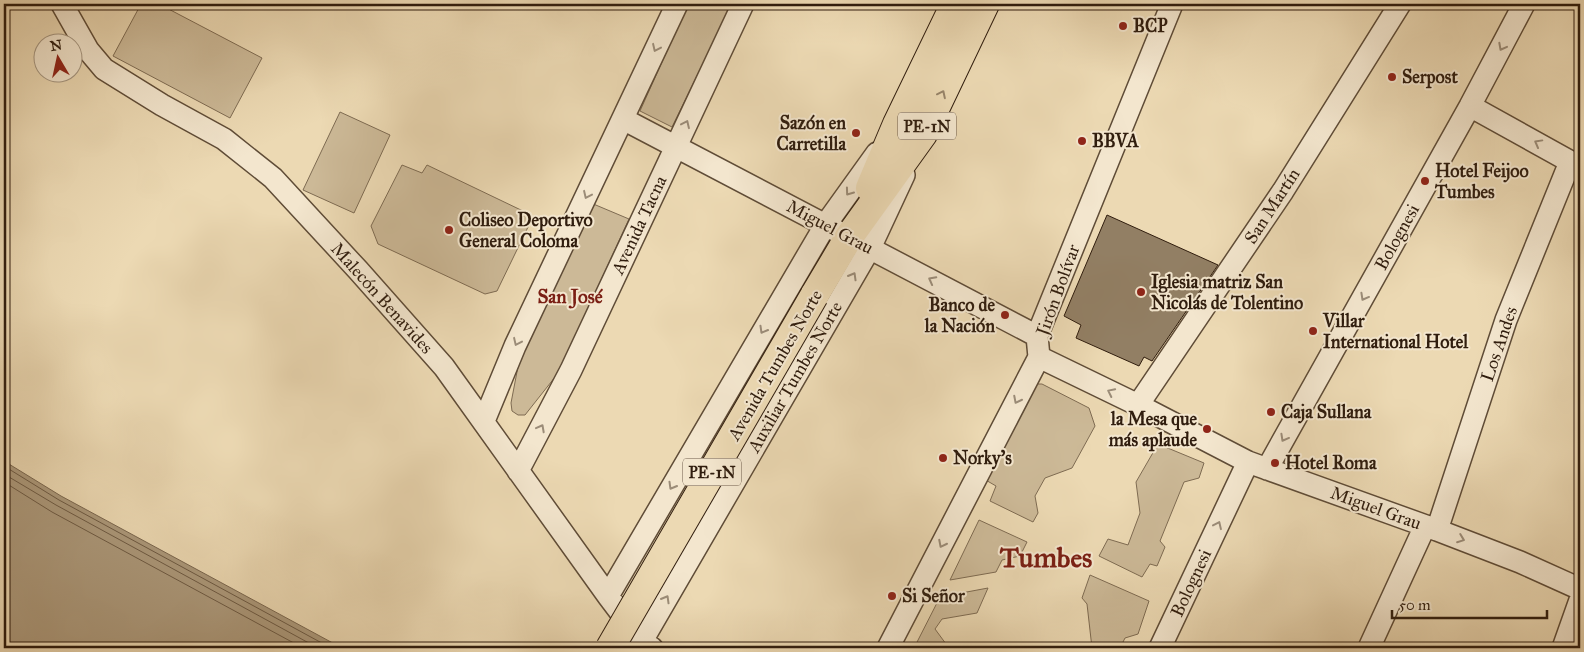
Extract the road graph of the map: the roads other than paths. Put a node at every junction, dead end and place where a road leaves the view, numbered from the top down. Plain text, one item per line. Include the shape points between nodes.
1 (62, 4) edge
2 (677, 4) edge
3 (743, 4) edge
4 (955, 4) edge
5 (985, 4) edge
6 (1172, 4) edge
7 (1400, 4) edge
8 (1524, 4) edge
9 (1470, 106) junction
10 (623, 119) junction
11 (676, 146) junction
12 (1575, 164) edge
13 (848, 236) junction
14 (1038, 336) junction
15 (1040, 357) junction
16 (1138, 405) junction
17 (484, 421) junction
18 (1257, 466) junction
19 (518, 471) junction
20 (1431, 528) junction
21 (1580, 589) edge
22 (608, 596) junction
23 (1580, 600) edge
24 (647, 645) edge
25 (610, 648) edge
26 (888, 648) edge
27 (1160, 648) edge
28 (1369, 648) edge
29 (1563, 648) edge

1 - 17 street, Malecón Benavides via 88,50 104,68 224,139 272,178 444,367
2 -> 10 street
11 -> 3 street, Avenida Tacna
4 -> 13 highway, Avenida Tumbes Norte / PE-1N
13 -> 5 highway, Avenida Tumbes Norte / PE-1N via 923,134
6 - 14 street, Jirón Bolívar
7 - 16 street, San Martín via 1282,190
8 -> 9 street, Bolognesi
12 -> 9 street
9 -> 18 street, Bolognesi
10 - 11 street, Miguel Grau
10 -> 17 street via 515,346
11 - 13 street, Miguel Grau
19 -> 11 street, Avenida Tacna via 571,370
12 - 20 street, Los Andes via 1506,320
14 -> 13 street, Miguel Grau
13 -> 22 street
24 -> 13 street, Auxiliar Tumbes Norte
13 - 25 highway, Avenida Tumbes Norte / PE-1N, bridge
14 - 15 street, Jirón Bolívar
16 -> 15 street, Miguel Grau
15 -> 26 street, Jirón Bolívar
16 - 18 street, Miguel Grau
17 - 19 street, Malecón Benavides
18 - 20 street, Miguel Grau
27 -> 18 street, Bolognesi
19 - 22 street, Malecón Benavides
20 -> 21 street, Miguel Grau
20 - 28 street, Los Andes
22 - 24 street, Malecón Benavides
23 - 29 street

